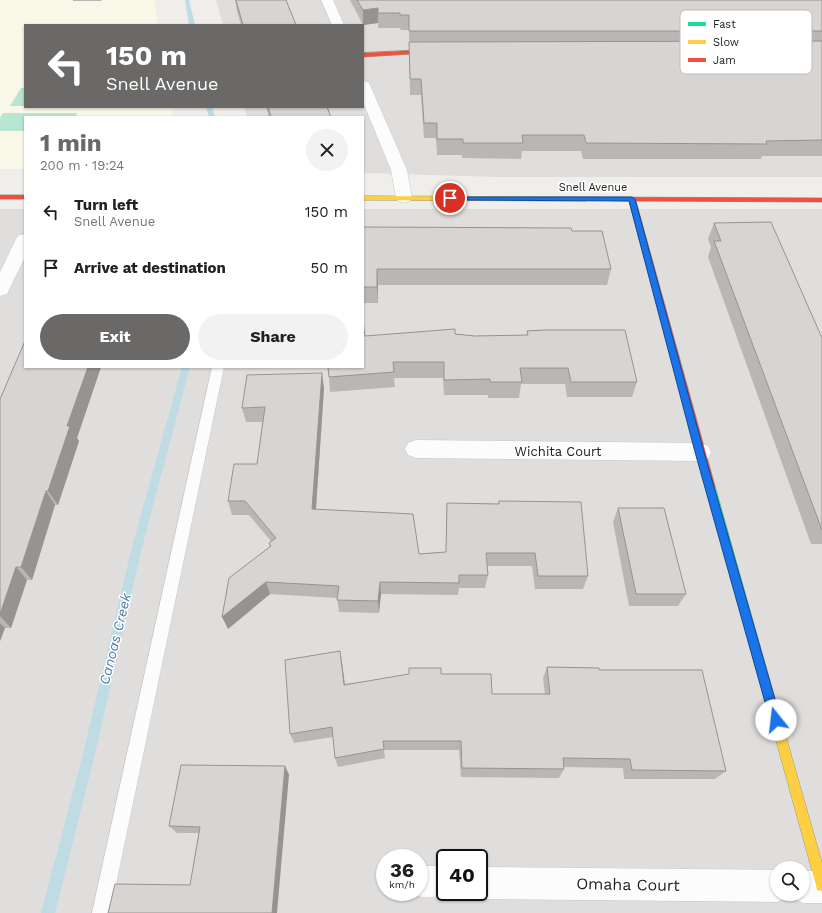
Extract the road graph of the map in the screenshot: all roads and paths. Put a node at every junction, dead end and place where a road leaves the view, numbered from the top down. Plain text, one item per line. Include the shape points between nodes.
1 (327, 0) edge
2 (338, 24) edge
3 (449, 51) edge
4 (364, 55) edge
5 (364, 87) edge
6 (0, 197) edge
7 (24, 197) edge
8 (364, 198) edge
9 (404, 198) junction
10 (632, 199) junction
11 (822, 200) edge
12 (24, 241) edge
13 (0, 290) edge
14 (218, 368) edge
15 (416, 450) dead end
16 (700, 452) junction
17 (488, 883) edge
18 (770, 886) edge
19 (810, 886) edge
20 (822, 886) edge
21 (101, 913) edge

1 - 2 street
3 - 4 street
5 - 9 street via 399,170
6 - 7 street
8 - 9 street, Snell Avenue
9 - 10 street, Snell Avenue
10 - 11 street, Snell Avenue
10 - 16 street
12 - 13 street
14 - 21 lane
15 - 16 street, Wichita Court
16 - 20 street
17 - 18 street, Omaha Court
19 - 20 street

